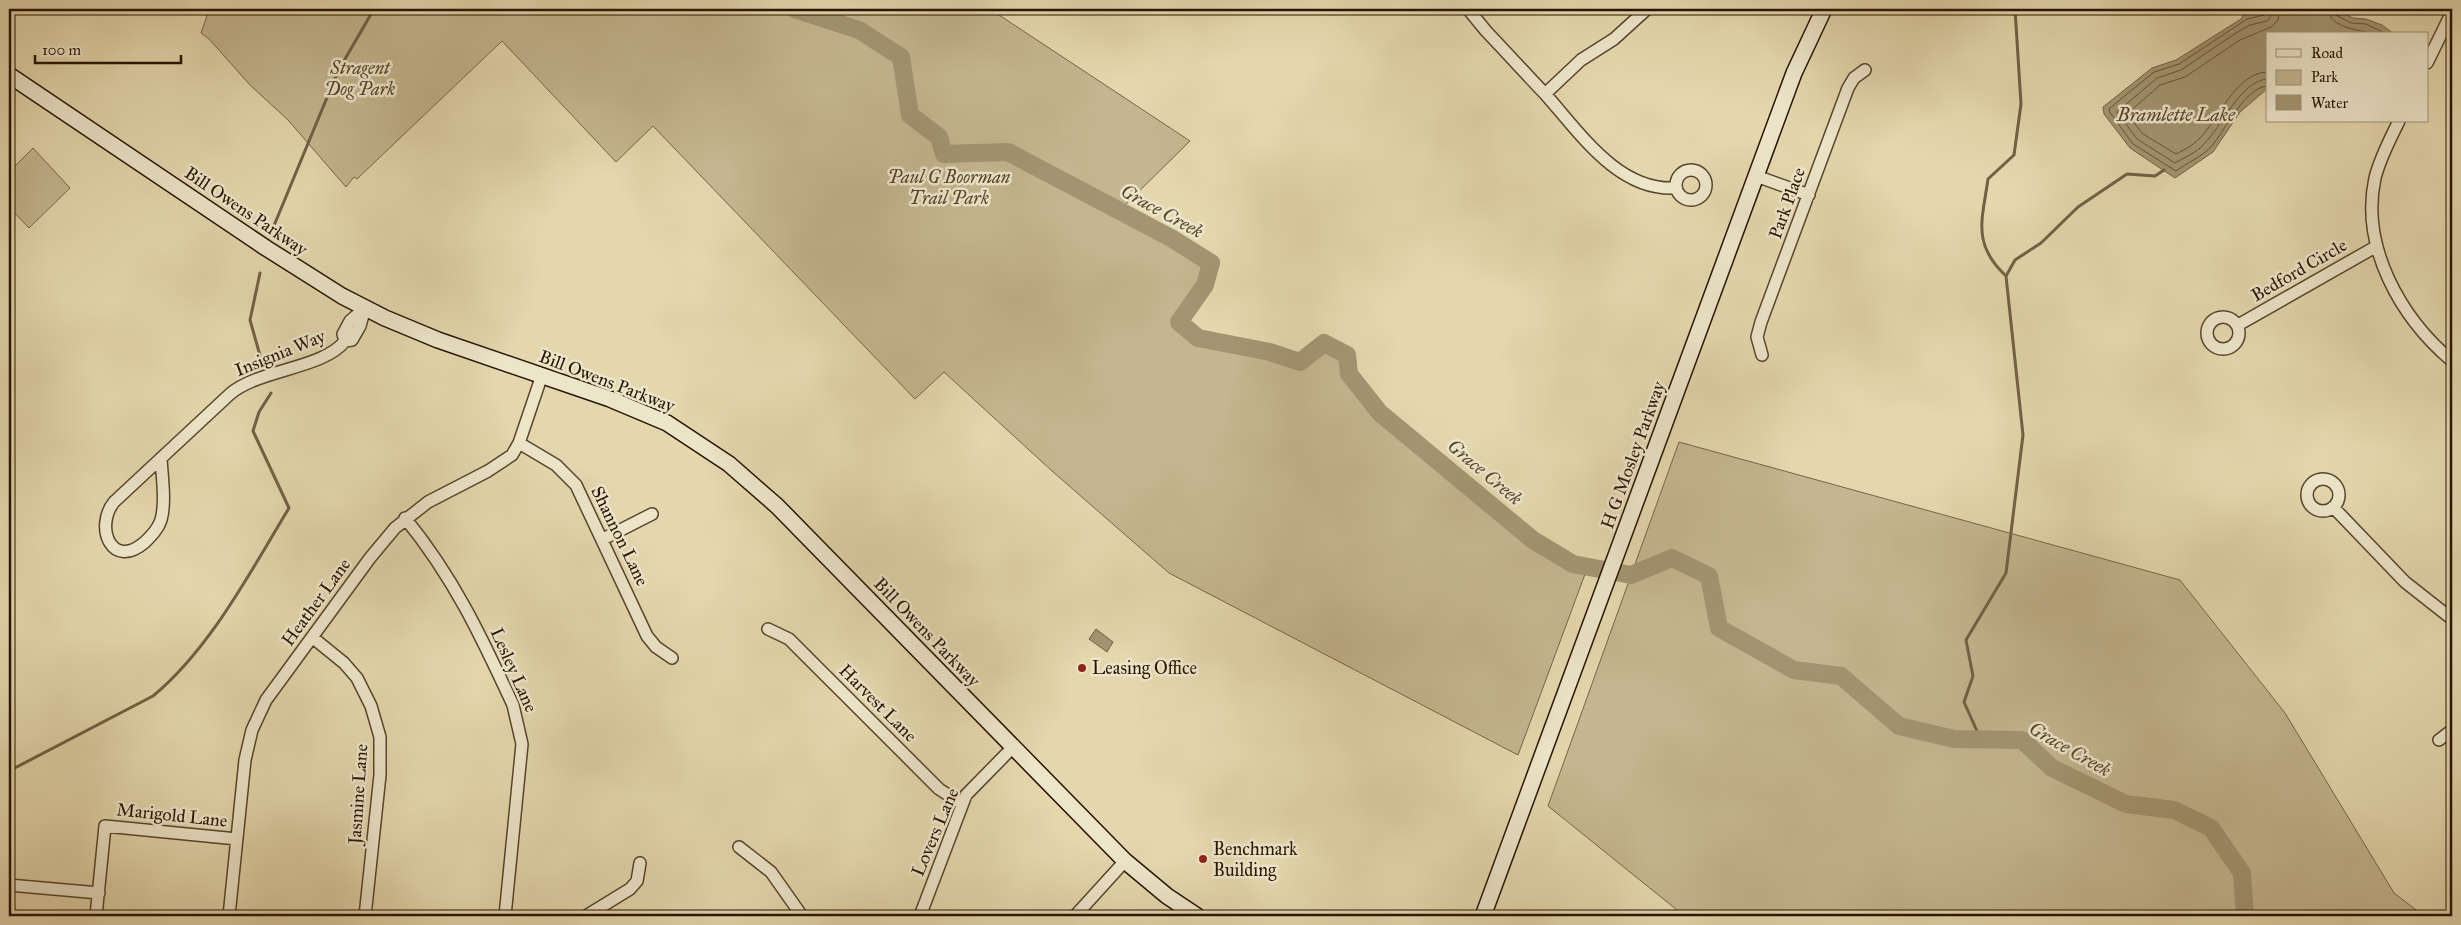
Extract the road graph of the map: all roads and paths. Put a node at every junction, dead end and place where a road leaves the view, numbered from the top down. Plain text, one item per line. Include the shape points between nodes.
1 (1468, 9) edge
2 (1647, 9) edge
3 (1824, 9) edge
4 (2452, 12) edge
5 (2428, 62) edge
6 (1865, 70) dead end
7 (9, 75) edge
8 (1545, 94) junction
9 (2399, 122) edge
10 (1756, 176) junction
11 (1675, 188) dead end
12 (1809, 195) junction
13 (2378, 246) junction
14 (365, 308) junction
15 (2238, 325) dead end
16 (1762, 355) dead end
17 (2452, 361) edge
18 (542, 375) junction
19 (519, 443) junction
20 (162, 458) junction
21 (2333, 507) dead end
22 (652, 514) dead end
23 (405, 518) junction
24 (602, 539) junction
25 (2452, 619) edge
26 (768, 629) dead end
27 (312, 638) junction
28 (672, 658) dead end
29 (2452, 730) edge
30 (2439, 740) dead end
31 (1013, 747) junction
32 (962, 804) junction
33 (237, 839) junction
34 (739, 847) dead end
35 (1125, 861) junction
36 (640, 863) dead end
37 (9, 885) edge
38 (99, 893) junction
39 (96, 916) edge
40 (229, 916) edge
41 (366, 916) edge
42 (505, 916) edge
43 (586, 916) edge
44 (802, 916) edge
45 (920, 916) edge
46 (1075, 916) edge
47 (1197, 916) edge
48 (1483, 916) edge

1 - 8 street
2 - 8 street via 1614,39 1581,60
3 - 10 main road, H G Mosley Parkway via 1794,73
4 - 5 street
6 - 12 street, Park Place via 1854,78 1848,88
7 - 14 main road, Bill Owens Parkway via 266,248
8 - 11 street via 1594,150 1618,169 1657,187
9 - 13 street via 2374,182 2373,213
10 - 12 street
10 - 48 main road, H G Mosley Parkway
12 - 16 street, Park Place via 1759,328 1757,337
13 - 15 street, Bedford Circle
13 - 17 street via 2401,301 2423,332
14 - 18 main road, Bill Owens Parkway via 438,340
14 - 20 street, Insignia Way via 350,321 343,334 345,341 330,354 235,390
18 - 19 street, Heather Lane
18 - 31 main road, Bill Owens Parkway via 667,423 734,468 784,513
19 - 23 street, Heather Lane via 500,465 428,502
19 - 24 street, Shannon Lane via 548,459 571,479
20 - 20 street, Insignia Way via 114,502 108,512 108,538 117,550 135,550 158,527 163,508
21 - 25 street via 2405,582
22 - 24 street
23 - 27 street, Heather Lane via 370,558
23 - 42 street, Lesley Lane via 461,597 518,719 522,744
24 - 28 street, Shannon Lane via 651,642
26 - 32 street, Harvest Lane via 789,639 939,789
27 - 33 street, Heather Lane via 266,700 252,730 244,760
27 - 41 street, Jasmine Lane via 344,663 356,678 371,706 380,737 380,775
29 - 30 street
31 - 32 street, Lovers Lane via 971,789
31 - 35 main road, Bill Owens Parkway
32 - 45 street, Lovers Lane
33 - 38 street, Marigold Lane via 105,826
33 - 40 street, Heather Lane
34 - 44 street via 771,872
35 - 46 street
35 - 47 main road, Bill Owens Parkway
36 - 43 street via 636,881 630,890
37 - 38 street
38 - 39 street, Marigold Lane

